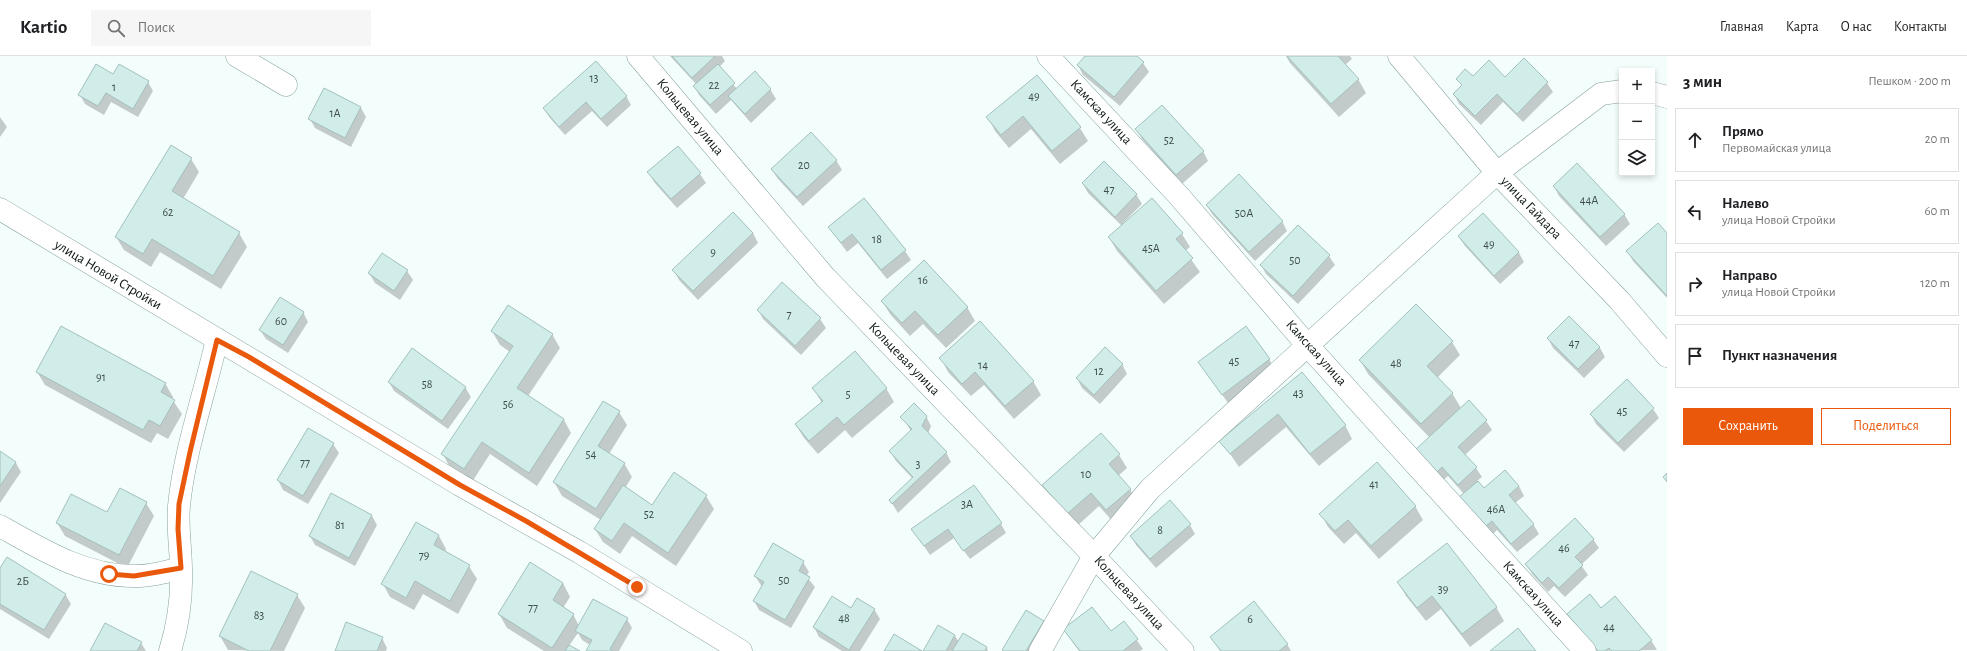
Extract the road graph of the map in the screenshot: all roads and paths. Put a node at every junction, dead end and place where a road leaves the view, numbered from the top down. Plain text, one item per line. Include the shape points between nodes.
1 (237, 56) edge
2 (638, 56) edge
3 (1048, 56) edge
4 (1399, 56) edge
5 (286, 85) dead end
6 (1619, 91) edge
7 (1655, 94) edge
8 (1667, 97) edge
9 (1497, 173) junction
10 (0, 209) edge
11 (217, 340) junction
12 (1308, 346) junction
13 (1667, 356) edge
14 (0, 526) edge
15 (1094, 556) junction
16 (181, 568) junction
17 (170, 651) edge
18 (741, 651) edge
19 (1040, 651) edge
20 (1183, 651) edge
21 (1585, 651) edge

1 - 5 street
2 - 15 street, Кольцевая улица via 825,277
3 - 12 street, Камская улица via 1179,196
4 - 9 street, улица Гайдара
6 - 9 street via 1600,94
7 - 8 street
9 - 12 street
9 - 13 street, улица Гайдара via 1608,289
10 - 11 street, улица Новой Стройки
11 - 16 street via 179,504
11 - 18 street, улица Новой Стройки via 460,485 579,552
12 - 15 street via 1150,489
12 - 21 street, Камская улица
14 - 16 street via 54,556 109,574 134,576
15 - 19 street
15 - 20 street, Кольцевая улица
16 - 17 street via 182,587 176,633

